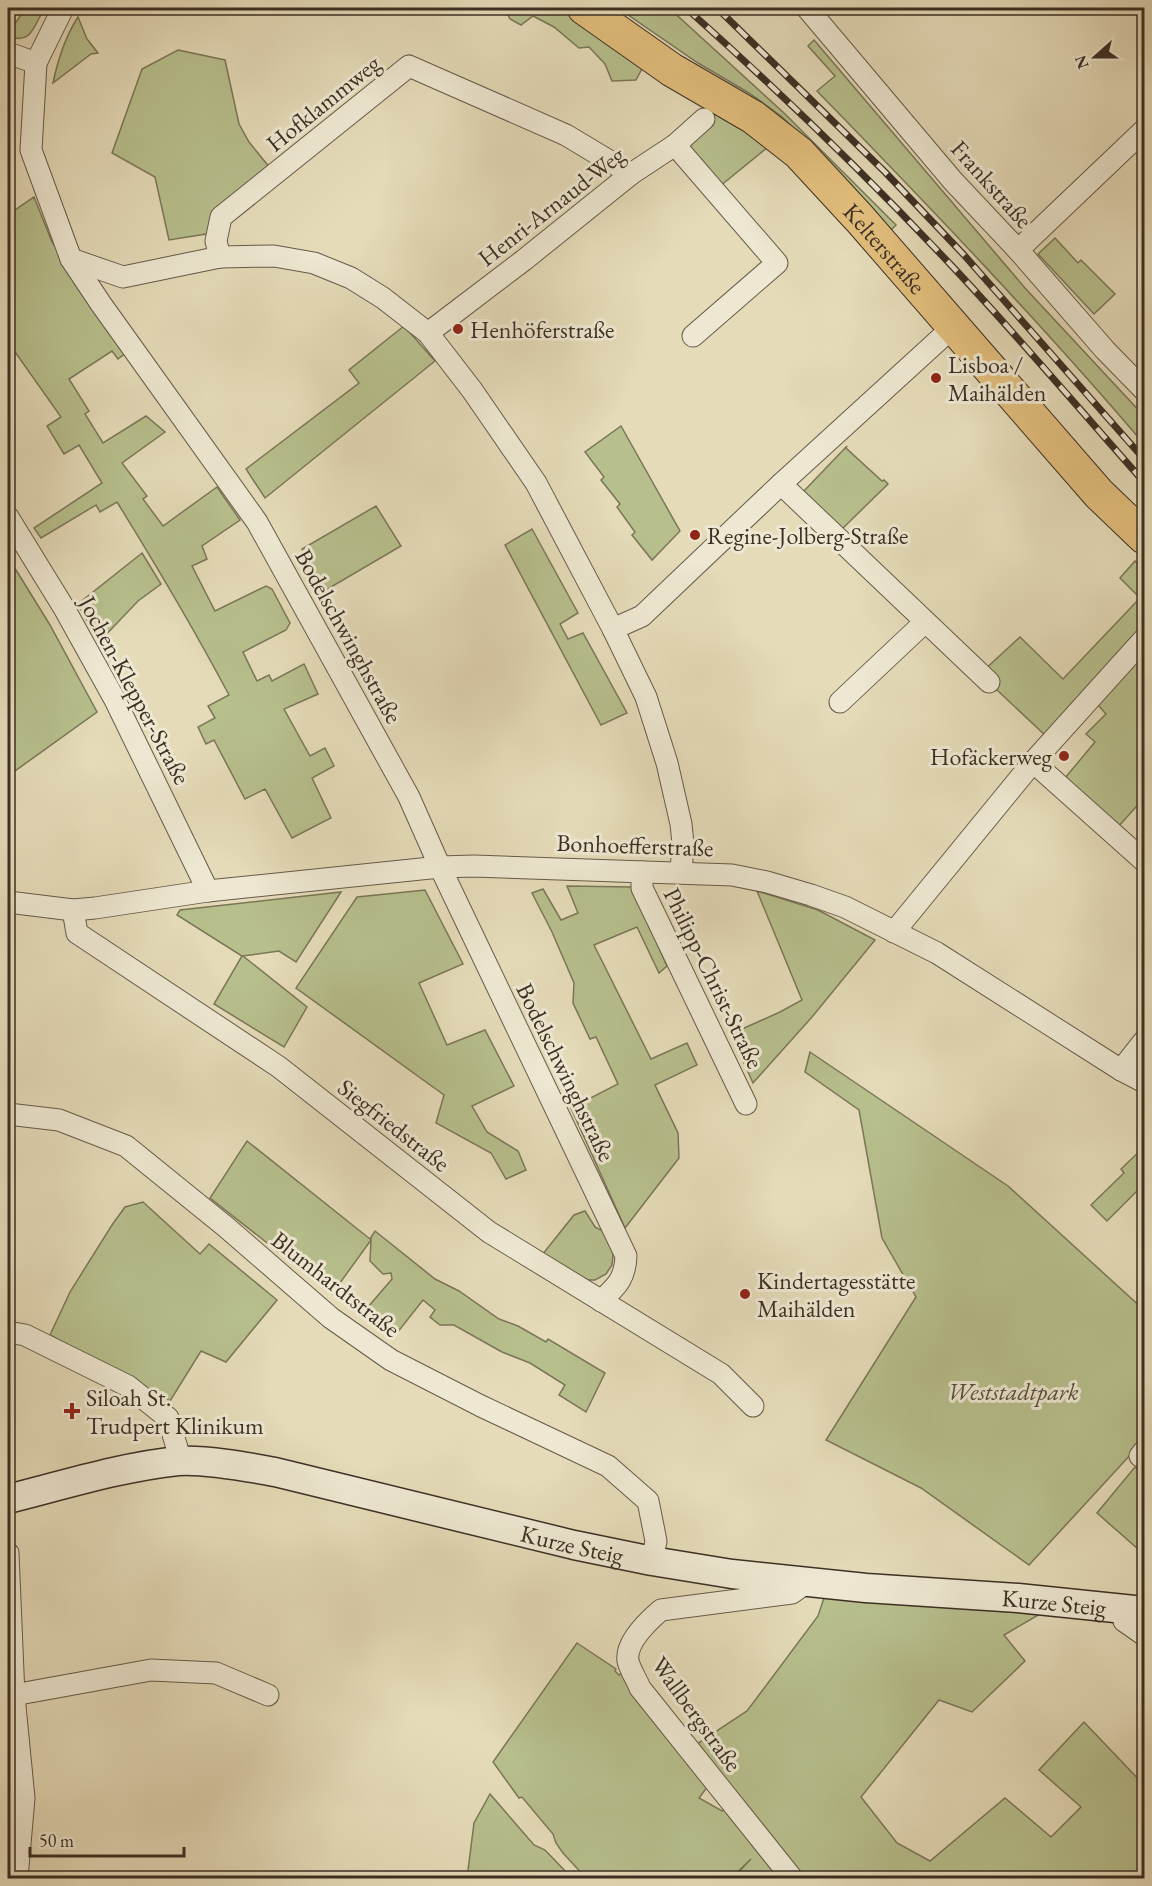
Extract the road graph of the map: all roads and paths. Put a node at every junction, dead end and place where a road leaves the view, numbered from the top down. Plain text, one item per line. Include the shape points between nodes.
1 (63, 8) edge
2 (584, 8) edge
3 (817, 11) edge
4 (8, 53) edge
5 (36, 63) junction
6 (704, 119) dead end
7 (1144, 130) edge
8 (675, 145) junction
9 (631, 174) junction
10 (1017, 250) junction
11 (220, 257) junction
12 (70, 259) junction
13 (953, 327) junction
14 (428, 333) junction
15 (693, 336) dead end
16 (1144, 390) edge
17 (781, 484) junction
18 (8, 518) edge
19 (1144, 537) edge
20 (925, 622) junction
21 (613, 629) junction
22 (1144, 639) edge
23 (989, 682) dead end
24 (840, 702) dead end
25 (1033, 762) junction
26 (1144, 861) edge
27 (440, 867) junction
28 (642, 872) junction
29 (681, 872) junction
30 (208, 891) junction
31 (8, 902) edge
32 (73, 909) junction
33 (894, 932) junction
34 (1144, 1041) edge
35 (1121, 1070) junction
36 (1144, 1082) edge
37 (746, 1104) dead end
38 (8, 1114) edge
39 (601, 1301) junction
40 (8, 1332) edge
41 (753, 1406) dead end
42 (181, 1461) junction
43 (8, 1499) edge
44 (8, 1553) edge
45 (652, 1561) junction
46 (807, 1582) junction
47 (1134, 1611) edge
48 (1144, 1635) edge
49 (268, 1695) dead end
50 (11, 1696) edge
51 (17, 1878) edge
52 (792, 1878) edge

1 - 5 street, Bodelschwinghstraße
2 - 13 main road, Kelterstraße via 672,70 786,141 829,184
3 - 10 street, Frankstraße via 953,181
4 - 5 street
5 - 12 street, Bodelschwinghstraße via 31,150
6 - 8 street, Henri-Arnaud-Weg
7 - 10 street
8 - 9 street, Henri-Arnaud-Weg
8 - 15 street via 777,263
9 - 11 street, Hofklammweg via 566,135 409,66 221,217 216,241
9 - 14 street, Henri-Arnaud-Weg
10 - 16 street, Frankstraße
11 - 12 street via 123,277
11 - 14 street via 274,256 334,269 383,298
12 - 27 street, Bodelschwinghstraße via 257,522 409,797
13 - 17 street
13 - 19 main road, Kelterstraße via 1099,494
14 - 21 street via 536,483
17 - 20 street
17 - 21 street via 642,616
18 - 30 street, Jochen-Klepper-Straße via 115,700
20 - 23 street
20 - 24 street
21 - 29 street via 646,697 667,763 681,824
22 - 25 street
25 - 26 street
25 - 33 street
27 - 28 street, Bonhoefferstraße
27 - 30 street, Bonhoefferstraße
27 - 39 street, Bodelschwinghstraße via 626,1256 626,1270 618,1285
28 - 29 street, Bonhoefferstraße
28 - 37 street, Philipp-Christ-Straße via 642,888
29 - 33 street, Bonhoefferstraße via 767,882 845,908
30 - 32 street, Bonhoefferstraße
31 - 32 street
32 - 39 street, Siegfriedstraße via 78,933 279,1067 489,1232
33 - 35 street, Bonhoefferstraße via 937,953
34 - 35 street
35 - 36 street, Bonhoefferstraße
38 - 45 street, Blumhardtstraße via 59,1120 126,1146 331,1318 391,1360 608,1466 648,1502 656,1541
39 - 41 street, Siegfriedstraße via 721,1374
40 - 42 street via 25,1335 128,1386 168,1418
42 - 43 main road, Kurze Steig
42 - 45 main road, Kurze Steig via 274,1472
44 - 50 street
45 - 46 main road, Kurze Steig
46 - 47 main road, Kurze Steig
46 - 52 street, Wallbergstraße via 792,1593 661,1610 632,1644 628,1660 640,1688
47 - 48 street via 1124,1621
49 - 50 street via 216,1673 151,1670
50 - 51 street via 24,1798

